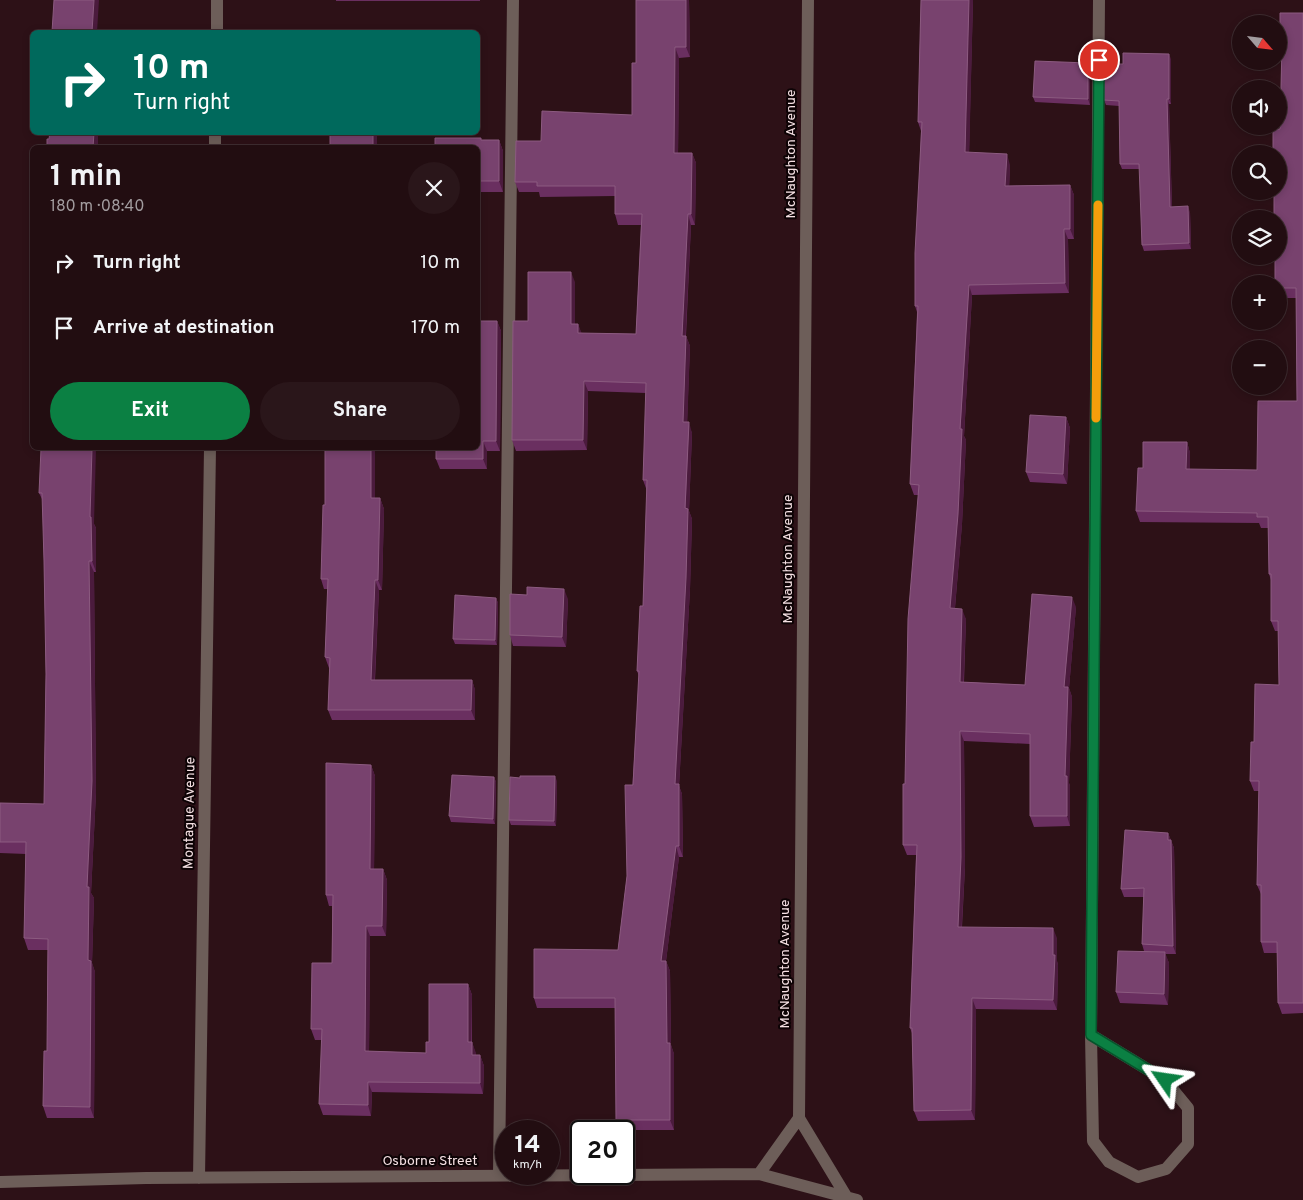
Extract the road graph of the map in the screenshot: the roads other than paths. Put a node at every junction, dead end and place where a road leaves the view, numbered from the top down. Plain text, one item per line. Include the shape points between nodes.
1 (217, 0) edge
2 (513, 0) edge
3 (808, 0) edge
4 (1099, 0) edge
5 (217, 30) edge
6 (210, 450) edge
7 (1091, 1035) junction
8 (799, 1118) junction
9 (500, 1120) edge
10 (759, 1174) junction
11 (495, 1176) edge
12 (560, 1176) edge
13 (199, 1178) junction
14 (0, 1182) edge
15 (851, 1198) edge

1 - 5 street
2 - 9 street
3 - 8 street, McNaughton Avenue
4 - 7 street
6 - 13 street, Montague Avenue
7 - 7 street via 1093,1141 1109,1162 1138,1177 1166,1169 1188,1144 1188,1108 1165,1080
8 - 10 street
8 - 15 street
10 - 12 street, Osborne Street
10 - 15 street, Osborne Street
11 - 13 street, Osborne Street
13 - 14 street, Osborne Street

